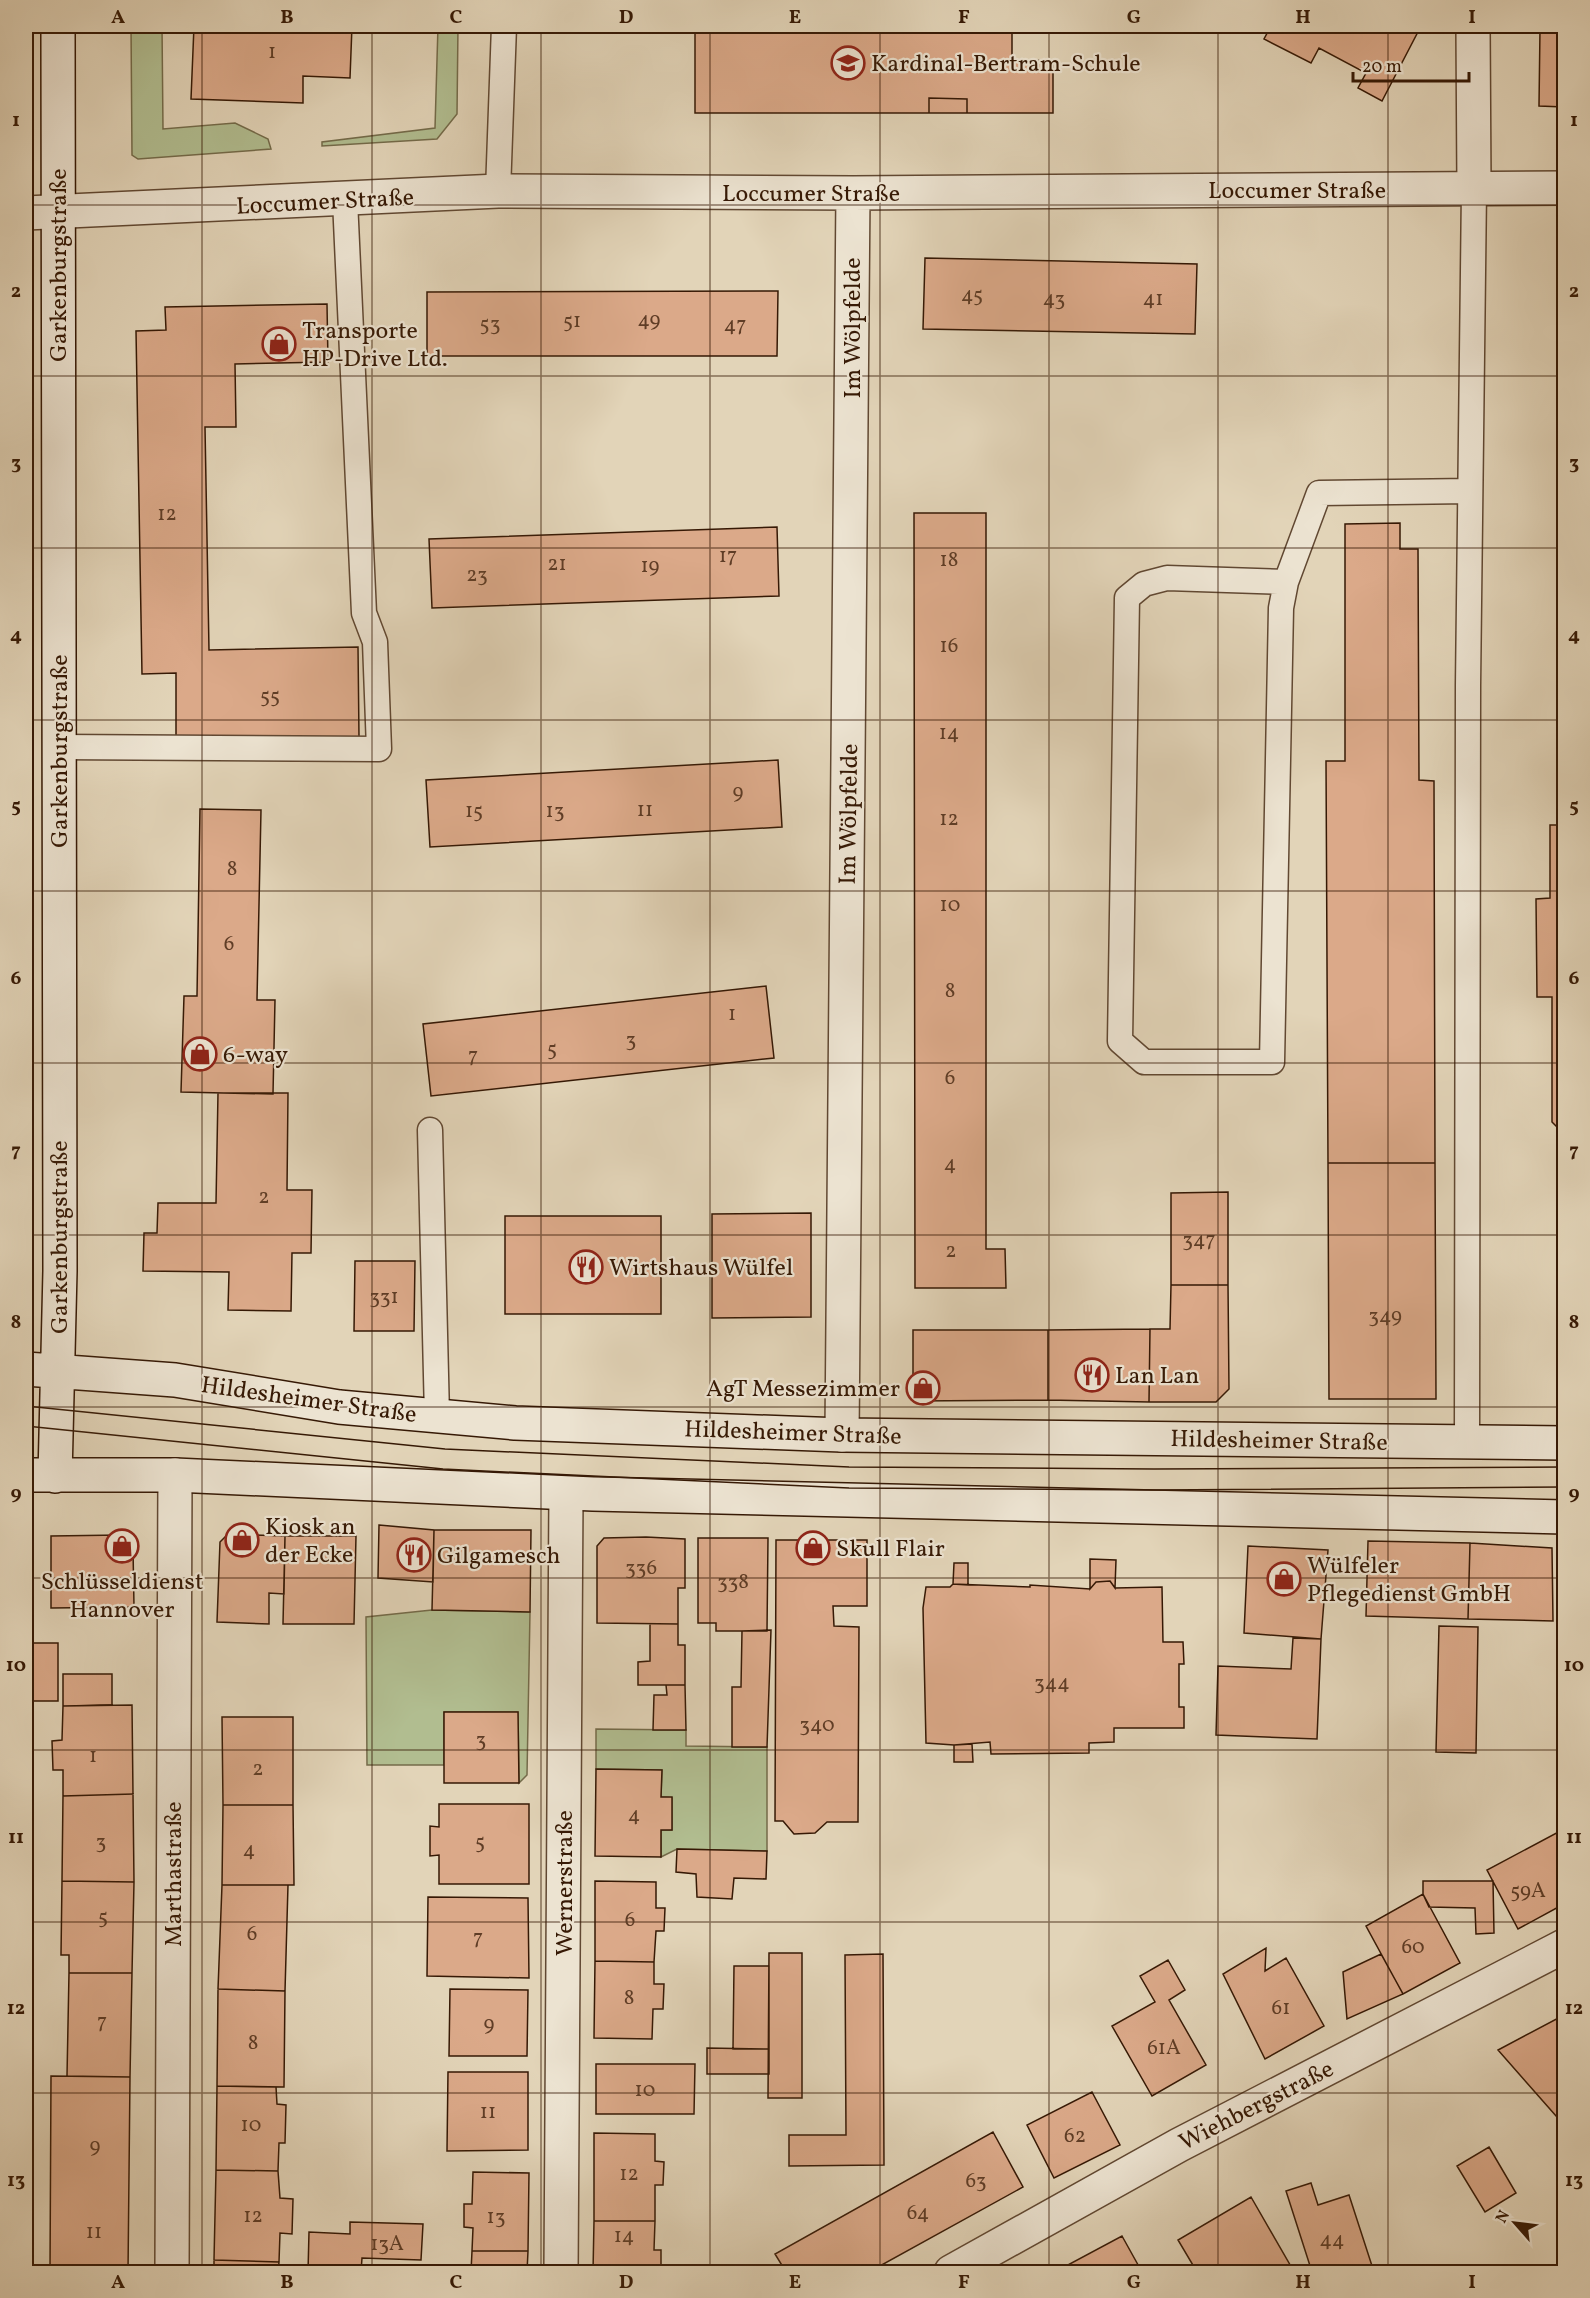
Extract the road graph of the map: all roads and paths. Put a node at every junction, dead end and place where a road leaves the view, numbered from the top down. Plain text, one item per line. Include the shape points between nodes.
1 (58, 26) edge
2 (504, 26) edge
3 (1473, 26) edge
4 (1564, 188) edge
5 (1474, 189) junction
6 (498, 191) junction
7 (853, 193) junction
8 (345, 200) junction
9 (41, 213) edge
10 (1470, 491) junction
11 (1286, 582) junction
12 (59, 747) junction
13 (430, 1131) dead end
14 (26, 1370) edge
15 (58, 1370) junction
16 (437, 1416) junction
17 (842, 1435) junction
18 (1467, 1442) junction
19 (1564, 1443) edge
20 (40, 1475) edge
21 (175, 1475) junction
22 (566, 1494) junction
23 (1564, 1517) edge
24 (1564, 1946) edge
25 (172, 2272) edge
26 (561, 2272) edge
27 (951, 2272) edge

1 - 9 street, Garkenburgstraße
2 - 6 lane
3 - 5 street
4 - 5 street, Loccumer Straße
5 - 7 street, Loccumer Straße
5 - 10 lane
6 - 7 street, Loccumer Straße
6 - 8 street, Loccumer Straße
7 - 17 street, Im Wölpfelde
8 - 9 street, Loccumer Straße
8 - 12 lane via 364,613 375,642 379,749
9 - 12 street, Garkenburgstraße
10 - 11 lane via 1319,493
10 - 18 lane
11 - 11 lane via 1281,608 1272,1062 1144,1062 1120,1041 1127,598 1144,584 1167,578
12 - 15 street, Garkenburgstraße
13 - 16 lane
14 - 15 street, Hildesheimer Straße
15 - 16 street, Hildesheimer Straße via 176,1380 339,1407
15 - 20 street, Garkenburgstraße
16 - 17 street, Hildesheimer Straße via 515,1423
17 - 18 street, Hildesheimer Straße
18 - 19 street, Hildesheimer Straße
20 - 21 street
21 - 22 street
21 - 25 street, Marthastraße
22 - 23 street
22 - 26 street, Wernerstraße
24 - 27 street, Wiehbergstraße via 1179,2145

